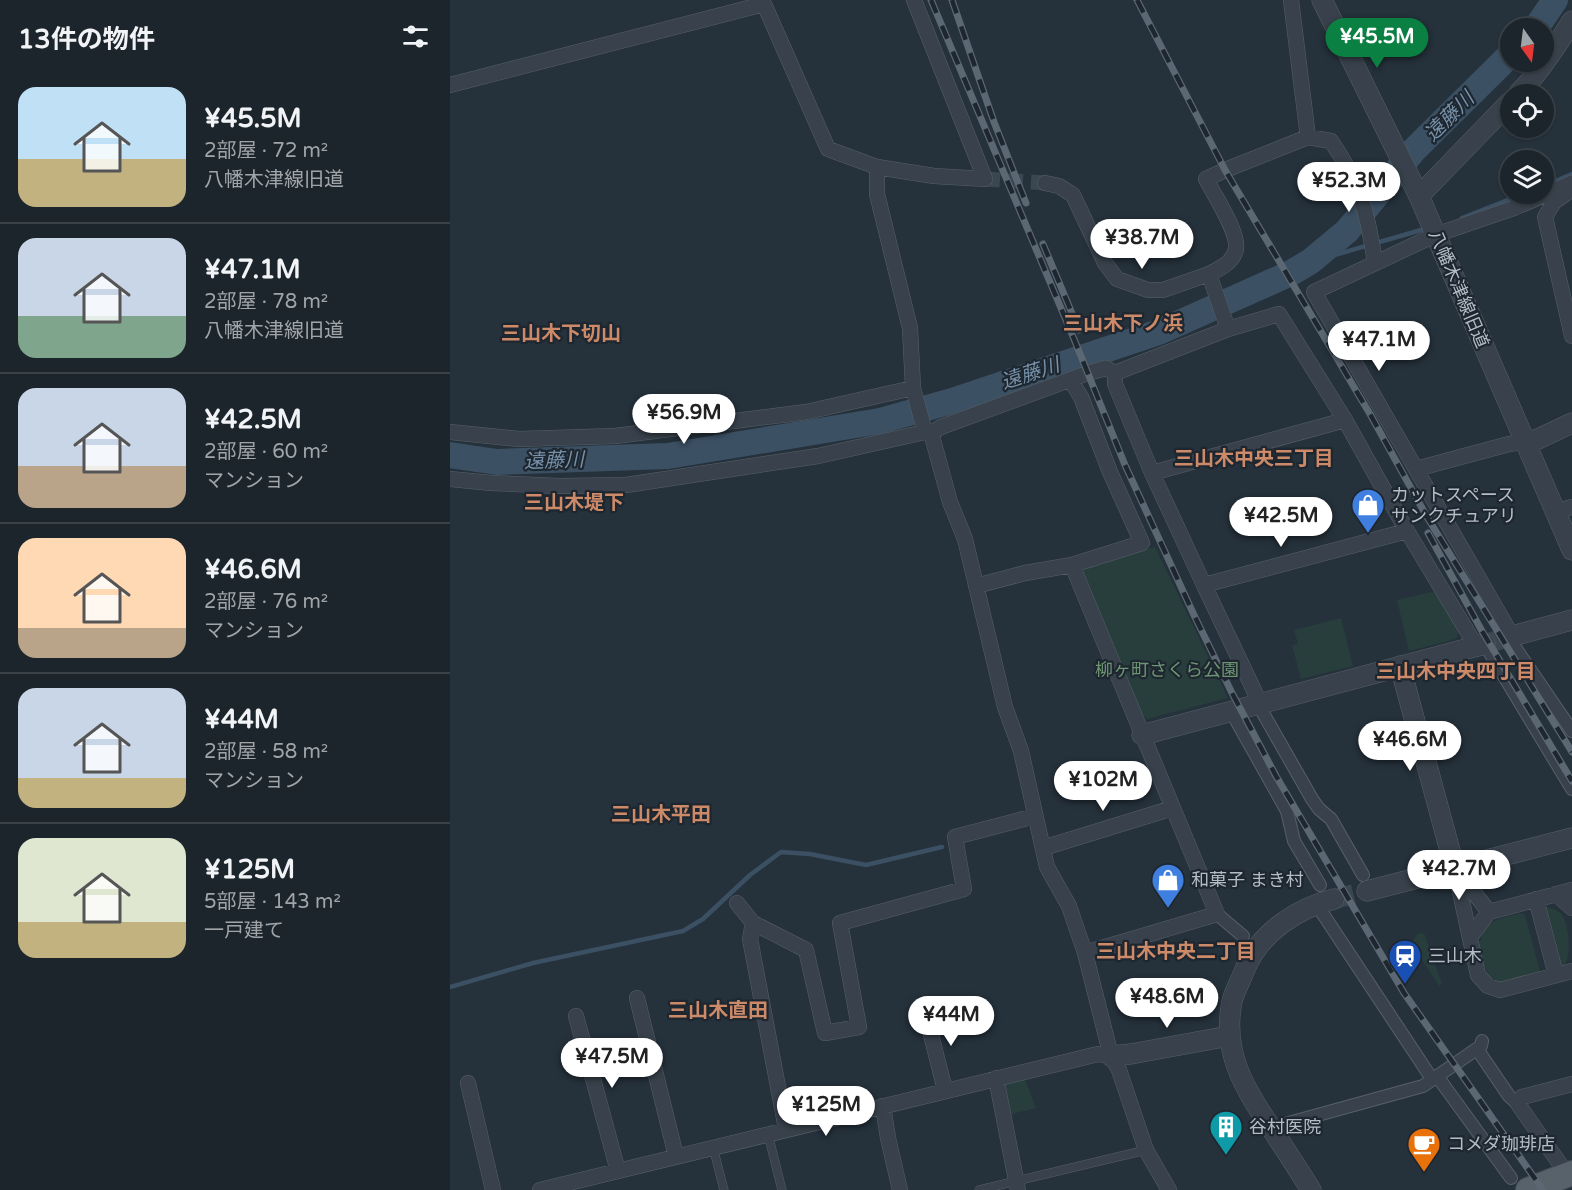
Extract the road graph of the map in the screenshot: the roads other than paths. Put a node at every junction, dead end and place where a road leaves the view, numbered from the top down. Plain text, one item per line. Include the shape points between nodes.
1 (914, 0) edge
2 (1291, 0) edge
3 (1322, 0) edge
4 (764, 2) edge
5 (1572, 21) edge
6 (1526, 84) edge
7 (450, 85) edge
8 (1500, 111) edge
9 (1308, 137) junction
10 (877, 166) junction
11 (1045, 183) tunnel mouth
12 (1571, 183) edge
13 (1415, 188) junction
14 (1435, 235) junction
15 (1375, 263) junction
16 (1209, 274) junction
17 (1566, 277) edge
18 (1228, 329) junction
19 (1572, 336) edge
20 (1115, 373) junction
21 (1071, 381) junction
22 (914, 390) junction
23 (1345, 420) junction
24 (1572, 423) edge
25 (927, 430) junction
26 (450, 432) edge
27 (1524, 442) junction
28 (1416, 469) junction
29 (1152, 473) junction
30 (450, 479) edge
31 (1563, 509) edge
32 (1407, 531) junction
33 (1572, 550) edge
34 (1072, 565) junction
35 (1204, 585) junction
36 (976, 586) junction
37 (1572, 620) edge
38 (1513, 641) junction
39 (1483, 648) junction
40 (1400, 666) junction
41 (1262, 708) junction
42 (1236, 720) dead end
43 (1572, 731) edge
44 (1142, 735) junction
45 (1572, 789) edge
46 (1173, 808) junction
47 (1035, 816) junction
48 (1572, 838) edge
49 (1043, 848) junction
50 (1455, 869) junction
51 (1365, 883) joint
52 (1572, 890) edge
53 (1556, 894) junction
54 (1324, 896) junction
55 (1536, 899) junction
56 (737, 903) dead end
57 (1572, 908) edge
58 (1489, 912) junction
59 (1217, 914) junction
60 (753, 923) junction
61 (1243, 936) dead end
62 (1470, 936) junction
63 (1085, 953) junction
64 (1572, 972) edge
65 (1556, 975) junction
66 (637, 998) dead end
67 (925, 1011) dead end
68 (576, 1016) dead end
69 (1229, 1036) junction
70 (1111, 1056) junction
71 (1435, 1077) junction
72 (996, 1078) junction
73 (468, 1083) dead end
74 (1572, 1084) edge
75 (945, 1090) junction
76 (1518, 1104) junction
77 (883, 1106) junction
78 (1285, 1124) dead end
79 (786, 1129) junction
80 (768, 1134) junction
81 (713, 1148) junction
82 (1146, 1150) junction
83 (676, 1156) junction
84 (618, 1171) junction
85 (1569, 1173) edge
86 (595, 1183) edge
87 (1519, 1184) edge
88 (1017, 1185) edge
89 (493, 1190) edge
90 (540, 1190) edge
91 (724, 1190) edge
92 (782, 1190) edge
93 (900, 1190) edge
94 (979, 1190) edge
95 (1169, 1190) edge
96 (1311, 1190) edge

1 - 10 street via 985,179 934,176
2 - 9 street
3 - 13 street, 八幡木津線旧道
4 - 7 street
4 - 10 street via 828,149
5 - 6 street
8 - 13 street
9 - 15 street via 1331,141 1346,163 1370,223
9 - 16 street via 1206,179 1233,232 1236,250 1227,265
10 - 22 street via 877,194 910,328
11 - 16 street via 1073,195 1105,263 1118,279 1148,290 1163,290
12 - 14 street
12 - 17 street via 1569,191 1554,202 1545,217
13 - 14 street, 八幡木津線旧道
14 - 15 street
14 - 27 street, 八幡木津線旧道
15 - 28 street via 1314,292
16 - 18 street
17 - 19 street
18 - 20 street
18 - 23 street via 1279,314
20 - 21 street via 1106,368
20 - 29 street via 1115,384
21 - 25 street
21 - 34 street via 1142,543
22 - 25 street
22 - 26 street via 806,412 615,436 519,439
23 - 29 street
23 - 32 street
24 - 27 street
25 - 30 street via 818,456 626,485 560,486
25 - 36 street via 965,539
27 - 28 street
27 - 31 street, 八幡木津線旧道
28 - 38 street
29 - 35 street
31 - 33 street, 八幡木津線旧道
32 - 35 street
32 - 39 street
34 - 36 street
34 - 44 street
35 - 41 street
36 - 47 street
37 - 38 street
38 - 43 street
39 - 40 street
39 - 45 street
40 - 41 street
40 - 50 street
41 - 44 street
41 - 51 street via 1312,799 1331,819
42 - 54 street via 1287,811 1294,842
44 - 46 street
46 - 49 street
46 - 59 street
47 - 49 street
47 - 60 street via 955,837 964,889 840,923 859,1027 825,1033 806,950
48 - 50 street
49 - 63 street via 1047,867 1069,906
50 - 51 street
50 - 58 street
50 - 62 street
52 - 53 street
53 - 55 street
53 - 57 street
54 - 69 street via 1289,918 1259,945 1232,1000
54 - 71 street
55 - 58 street
55 - 65 street
56 - 60 street
58 - 62 street
59 - 61 street
59 - 63 street
60 - 79 street via 750,939
62 - 65 street via 1478,975 1488,987 1500,990
63 - 70 street
64 - 65 street
66 - 83 street
67 - 75 street
68 - 84 street
69 - 70 street
69 - 96 street via 1245,1087
70 - 72 street via 1098,1054
70 - 82 street
71 - 76 street via 1480,1045
71 - 78 street via 1423,1086
71 - 87 street
72 - 75 street
72 - 88 street
73 - 89 street
74 - 76 street via 1522,1097
75 - 77 street
76 - 85 street
77 - 79 street
77 - 93 street
79 - 80 street
80 - 81 street
80 - 92 lane
81 - 83 street
81 - 91 lane
82 - 88 lane
82 - 95 street
83 - 84 street
84 - 86 street
85 - 87 main road
86 - 90 street
88 - 94 lane

